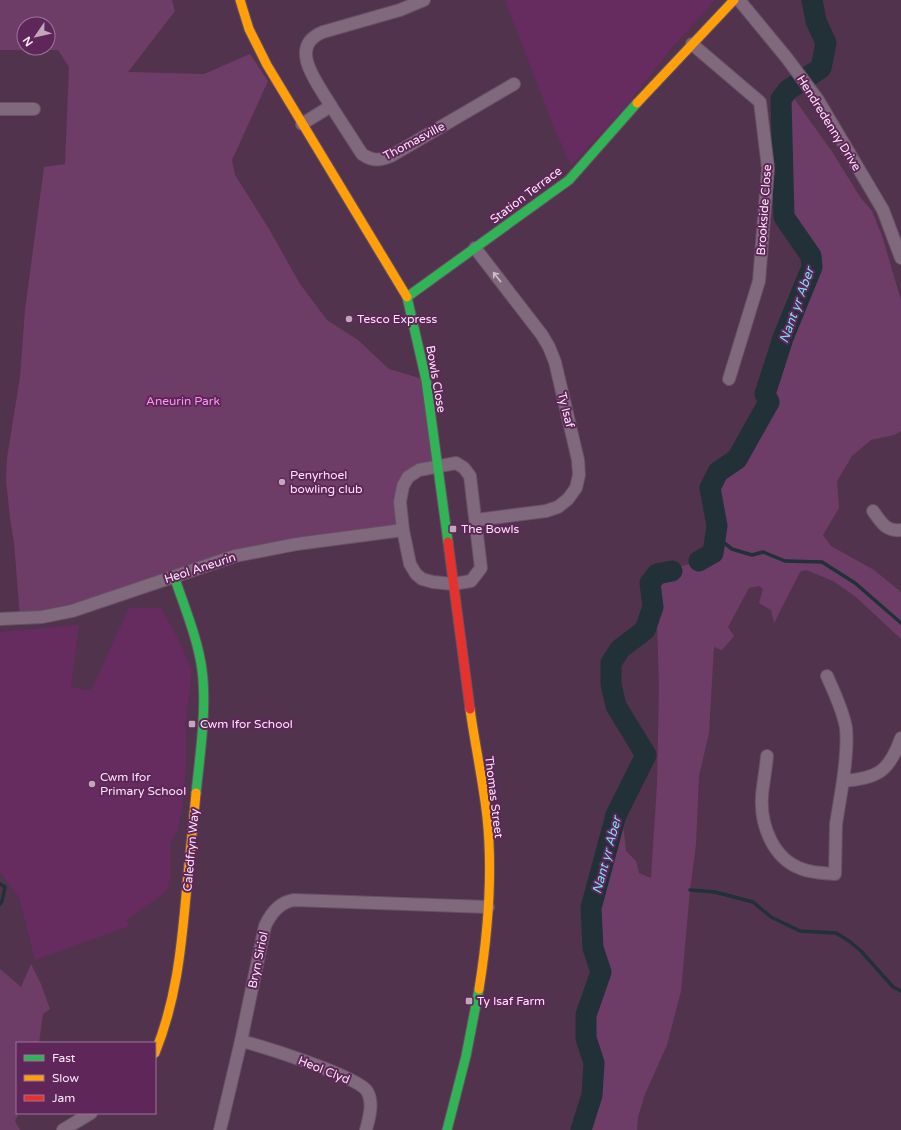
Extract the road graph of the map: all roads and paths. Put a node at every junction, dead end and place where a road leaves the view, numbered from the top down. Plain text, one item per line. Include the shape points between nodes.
1 (240, 0) edge
2 (424, 0) edge
3 (734, 0) edge
4 (738, 0) edge
5 (692, 44) junction
6 (514, 84) dead end
7 (332, 106) junction
8 (0, 109) edge
9 (34, 109) dead end
10 (302, 124) junction
11 (475, 248) junction
12 (901, 258) edge
13 (408, 297) junction
14 (729, 379) dead end
15 (438, 466) junction
16 (873, 511) dead end
17 (476, 520) junction
18 (403, 530) junction
19 (901, 530) edge
20 (174, 576) junction
21 (453, 584) junction
22 (0, 618) edge
23 (827, 676) dead end
24 (901, 738) edge
25 (767, 756) dead end
26 (843, 781) junction
27 (488, 907) junction
28 (241, 1041) junction
29 (156, 1051) edge
30 (89, 1114) edge
31 (63, 1130) edge
32 (220, 1130) edge
33 (366, 1130) edge
34 (447, 1130) edge

1 - 10 main road, Bowls Close via 249,29 267,65
2 - 7 street, Thomasville via 400,10 323,32 312,39 305,60
3 - 5 main road, Station Terrace
4 - 12 street, Hendredenny Drive via 818,100 883,210
5 - 11 main road, Station Terrace via 568,180
5 - 14 street, Brookside Close via 760,102 768,168 759,281
6 - 7 street, Thomasville via 391,156 379,160 367,158 362,154
7 - 10 street
8 - 9 street
10 - 13 main road, Bowls Close
11 - 13 main road, Station Terrace
17 -> 11 street, Ty Isaf via 546,511 558,507 576,488 579,475 578,460 555,362 549,347
13 - 15 main road, Bowls Close via 426,380
15 - 17 street via 456,463 470,476
15 - 18 street via 419,470 408,477 403,486 400,502
15 - 21 main road, Thomas Street
16 - 19 street via 889,529
17 - 21 street via 481,568 471,581
18 - 20 street, Heol Aneurin via 297,544 235,556
18 - 21 street via 410,564 416,574 433,582
20 - 22 street, Heol Aneurin via 72,612 42,617
20 - 29 main road, Caledfryn Way via 202,669 204,694 180,951 173,998
21 - 27 main road, Thomas Street via 488,827
23 - 26 street via 846,728
24 - 26 street via 891,762 879,773 866,779
25 - 26 street via 762,796 765,826 776,850 783,858 802,869 835,874 837,818
27 - 28 street, Bryn Siriol via 294,900 282,904 269,917 265,926
27 - 34 main road, Thomas Street via 471,1034
28 - 32 street, Bryn Siriol
28 - 33 street, Heol Clyd via 304,1061 359,1083 367,1091 370,1103
30 - 31 street

